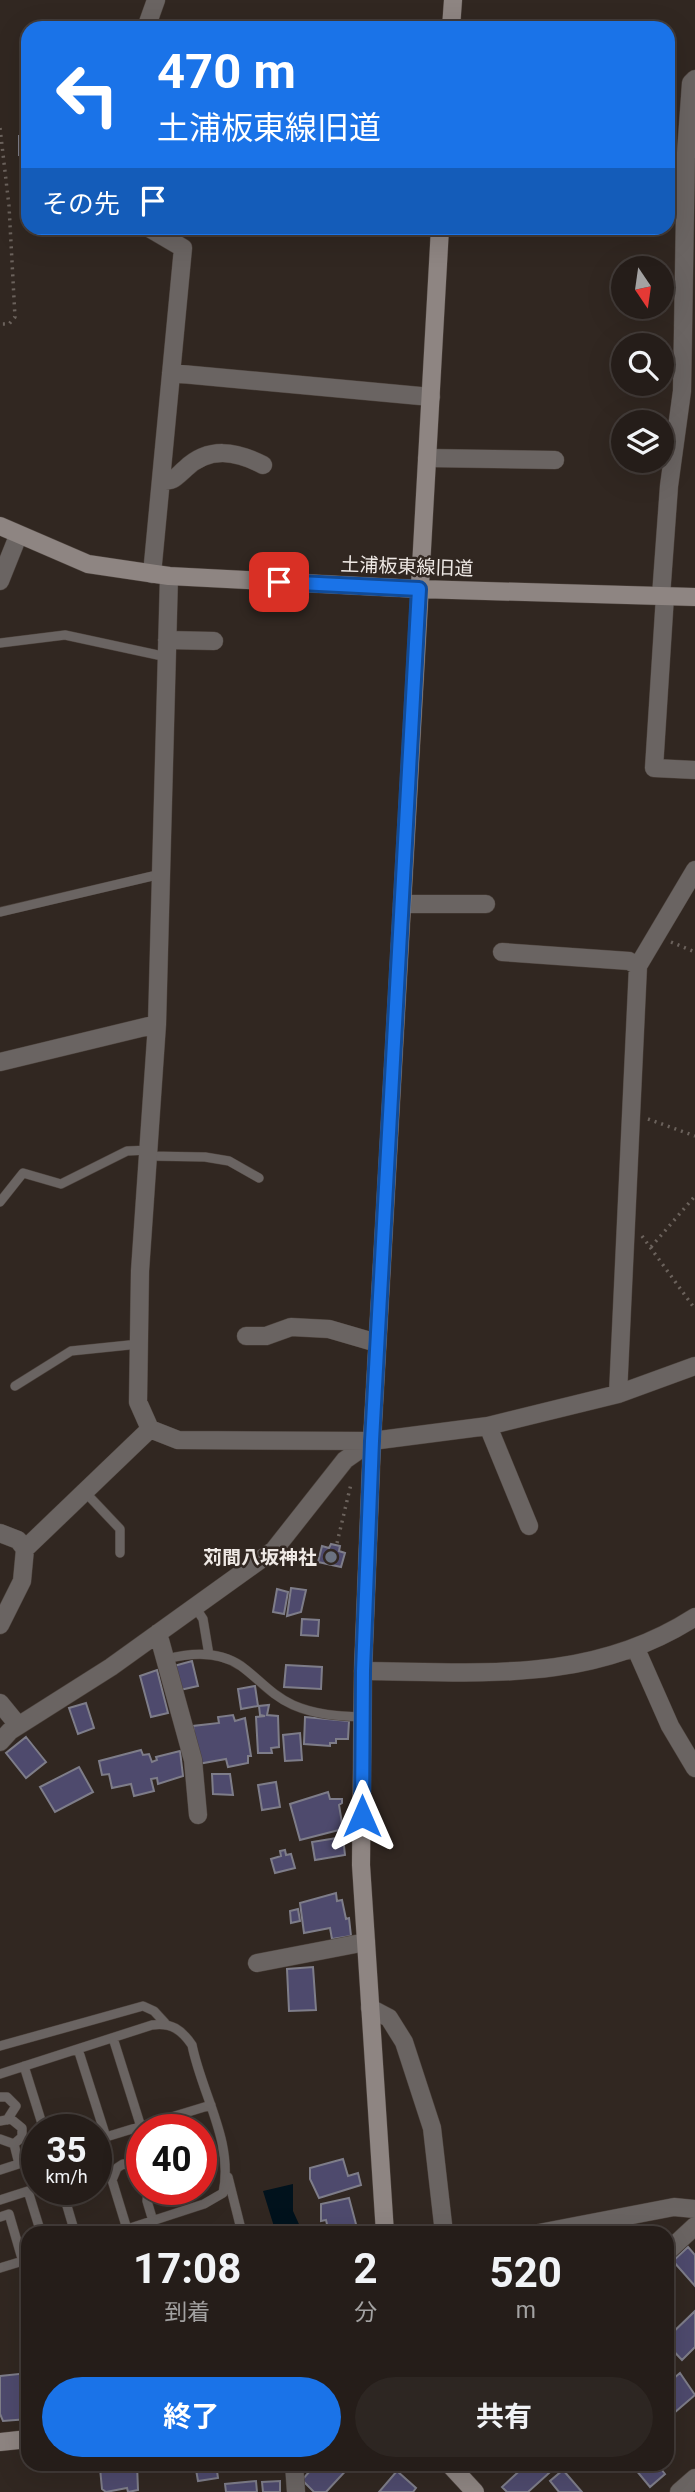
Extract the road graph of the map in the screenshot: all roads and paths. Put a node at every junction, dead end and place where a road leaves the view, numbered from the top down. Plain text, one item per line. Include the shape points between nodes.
1 (156, 0) edge
2 (453, 0) edge
3 (148, 21) edge
4 (452, 21) edge
5 (695, 79) edge
6 (0, 128) edge
7 (691, 150) edge
8 (161, 235) edge
9 (440, 235) edge
10 (0, 324) edge
11 (171, 373) junction
12 (431, 397) junction
13 (427, 458) junction
14 (555, 460) dead end
15 (263, 465) dead end
16 (161, 481) junction
17 (0, 526) edge
18 (18, 536) junction
19 (161, 575) junction
20 (0, 581) edge
21 (419, 589) junction
22 (663, 596) junction
23 (695, 597) edge
24 (214, 641) dead end
25 (0, 643) edge
26 (167, 648) junction
27 (695, 770) edge
28 (695, 870) edge
29 (161, 874) junction
30 (402, 904) junction
31 (486, 904) dead end
32 (0, 912) edge
33 (657, 937) junction
34 (502, 952) dead end
35 (695, 952) edge
36 (638, 966) junction
37 (156, 1024) junction
38 (0, 1062) edge
39 (631, 1113) junction
40 (695, 1136) edge
41 (149, 1153) junction
42 (259, 1178) dead end
43 (695, 1196) edge
44 (0, 1202) edge
45 (625, 1226) junction
46 (651, 1247) junction
47 (695, 1309) edge
48 (246, 1336) dead end
49 (377, 1343) junction
50 (139, 1344) junction
51 (695, 1366) edge
52 (15, 1386) dead end
53 (618, 1394) junction
54 (488, 1426) junction
55 (150, 1429) junction
56 (366, 1445) junction
57 (85, 1492) junction
58 (529, 1526) dead end
59 (0, 1533) edge
60 (337, 1543) dead end
61 (24, 1549) junction
62 (120, 1553) dead end
63 (195, 1607) junction
64 (695, 1616) edge
65 (0, 1625) edge
66 (158, 1633) junction
67 (636, 1650) junction
68 (209, 1655) junction
69 (167, 1659) junction
70 (363, 1671) junction
71 (0, 1703) edge
72 (362, 1717) junction
73 (18, 1726) junction
74 (0, 1742) edge
75 (695, 1768) edge
76 (198, 1815) dead end
77 (366, 1942) junction
78 (257, 1963) dead end
79 (370, 2008) junction
80 (165, 2022) junction
81 (113, 2038) junction
82 (0, 2046) edge
83 (78, 2049) junction
84 (24, 2066) junction
85 (0, 2074) edge
86 (0, 2097) edge
87 (34, 2099) junction
88 (211, 2105) junction
89 (16, 2106) junction
90 (39, 2114) edge
91 (95, 2114) edge
92 (143, 2114) edge
93 (183, 2114) edge
94 (2, 2123) edge
95 (0, 2139) edge
96 (14, 2144) junction
97 (19, 2164) joint
98 (126, 2164) edge
99 (0, 2170) edge
100 (227, 2174) junction
101 (0, 2200) edge
102 (67, 2205) edge
103 (148, 2205) edge
104 (695, 2209) edge
105 (0, 2217) edge
106 (153, 2221) junction
107 (39, 2226) edge
108 (73, 2226) edge
109 (126, 2226) edge
110 (137, 2226) edge
111 (240, 2226) edge
112 (385, 2226) edge
113 (443, 2226) edge
114 (575, 2226) edge
115 (695, 2226) edge
116 (674, 2246) edge
117 (21, 2249) edge
118 (21, 2262) edge
119 (0, 2268) edge
120 (21, 2440) edge
121 (0, 2442) edge
122 (294, 2471) edge
123 (456, 2471) edge
124 (695, 2478) edge
125 (296, 2492) edge
126 (475, 2492) edge
127 (680, 2492) edge

1 - 3 street
2 - 4 street
5 - 7 street via 691,83
6 - 10 path via 15,317 9,324
7 - 22 street via 682,391 668,486
8 - 11 street via 183,248
9 - 12 street
11 - 12 street
11 - 16 street
12 - 13 street
13 - 14 street
13 - 21 street
15 - 16 street via 221,451 202,457 174,481
16 - 19 street
17 - 18 street, 土浦板東線旧道
18 - 19 street, 土浦板東線旧道 via 88,564
18 - 20 street
19 - 21 street, 土浦板東線旧道
19 - 26 street
21 - 22 street, 土浦板東線旧道
21 - 30 street
22 - 23 street, 土浦板東線旧道
22 - 27 street via 654,768
24 - 26 street
25 - 26 lane via 65,635
26 - 29 street
28 - 33 street
29 - 32 lane
29 - 37 street
30 - 31 street
30 - 49 street
33 - 35 path
33 - 36 street
34 - 36 street via 629,961
36 - 39 street
37 - 38 street
37 - 41 street
39 - 40 path
39 - 45 street
41 - 42 lane via 229,1161
41 - 44 lane via 127,1151 61,1184 23,1173
41 - 50 street
43 - 46 path
45 - 46 path
45 - 53 street
46 - 47 path
48 - 49 street via 266,1336 291,1327 330,1329
49 - 56 street
50 - 52 lane via 71,1350
50 - 55 street via 138,1402
51 - 53 street
53 - 54 street
54 - 56 street
54 - 58 street
55 - 56 street via 178,1440
55 - 57 street
56 - 60 path
56 - 63 street via 345,1460 274,1550
56 - 70 street
57 - 61 street
57 - 62 lane via 120,1529
59 - 61 street via 18,1540
61 - 65 street via 22,1581
63 - 66 street
63 - 68 lane via 203,1619
64 - 67 street
66 - 69 street
66 - 73 street
67 - 70 street via 517,1673
67 - 75 street via 670,1726
68 - 69 lane via 191,1653
68 - 72 lane via 239,1665 268,1691 294,1705 320,1715
69 - 76 street via 193,1760
70 - 72 street
71 - 73 street
72 - 77 street via 361,1865
73 - 74 street
77 - 78 street
77 - 79 street
79 - 112 street
79 - 113 street via 388,2018 404,2042 421,2091 432,2128
80 - 81 lane
80 - 82 lane via 143,2006
80 - 88 lane via 185,2034 192,2045
81 - 83 lane
81 - 92 lane
83 - 84 lane
83 - 91 lane
84 - 85 lane
84 - 87 lane
86 - 89 lane
87 - 89 lane
87 - 90 lane
88 - 93 lane
88 - 100 lane
89 - 94 lane
94 - 96 lane via 18,2122 22,2129 22,2137
95 - 96 lane
96 - 97 lane
97 - 99 lane
98 - 109 lane via 113,2174
100 - 106 lane via 223,2193
100 - 111 lane
101 - 107 lane via 28,2192
102 - 108 lane
103 - 106 lane
104 - 114 street via 674,2207
105 - 117 lane via 9,2214
106 - 110 lane
115 - 116 street
118 - 119 lane
120 - 121 street
122 - 125 street
123 - 126 street
124 - 127 street

